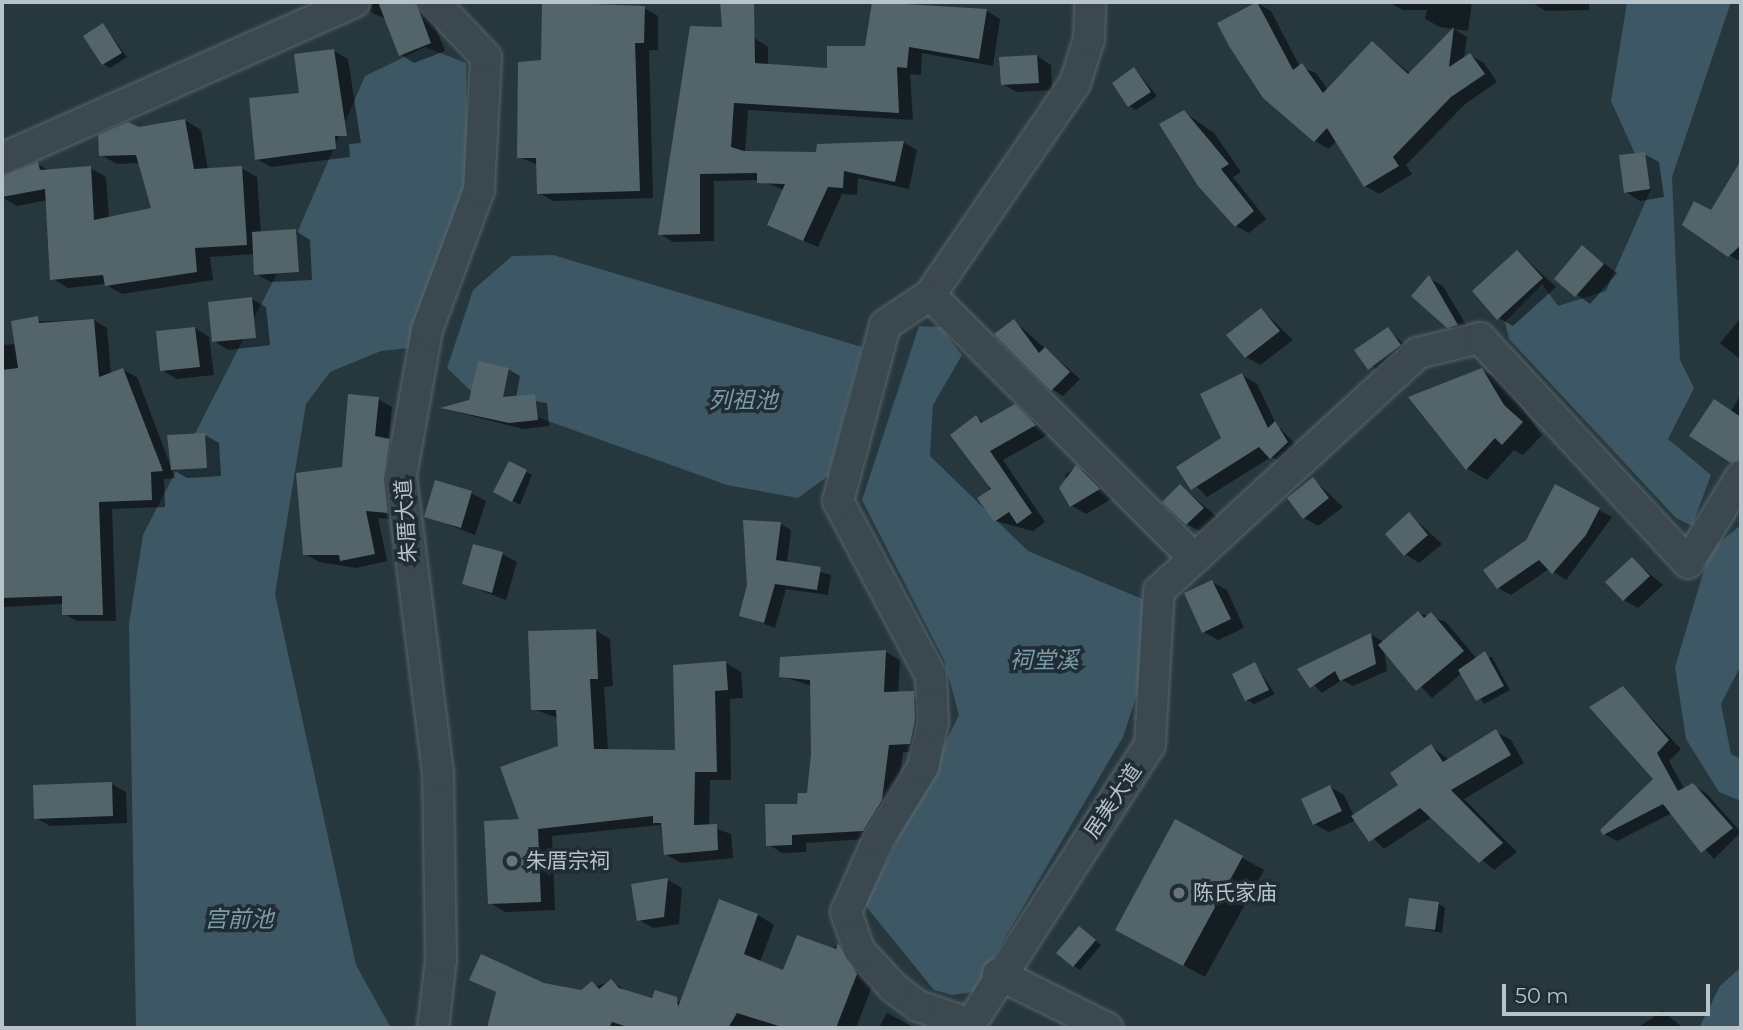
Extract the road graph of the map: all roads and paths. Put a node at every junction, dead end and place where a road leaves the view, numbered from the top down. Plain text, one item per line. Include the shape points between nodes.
1 (355, 2) edge
2 (434, 2) edge
3 (1090, 2) edge
4 (2, 159) edge
5 (930, 295) junction
6 (1741, 477) edge
7 (1191, 555) junction
8 (998, 974) junction
9 (969, 1026) edge
10 (433, 1028) edge
11 (1107, 1028) edge

1 - 4 street
2 - 10 street, 朱厝大道 via 486,57 479,190 427,330 401,476 438,773 441,960
3 - 5 street via 1088,39 1075,83
5 - 7 street
5 - 9 street via 885,325 838,501 931,676 933,722 923,767 878,840 846,912 859,950 894,988 918,1006
6 - 7 street, 居美大道 via 1688,563 1480,338 1418,353
7 - 8 street, 居美大道 via 1159,591 1150,744
8 - 9 street, 居美大道
8 - 11 street

